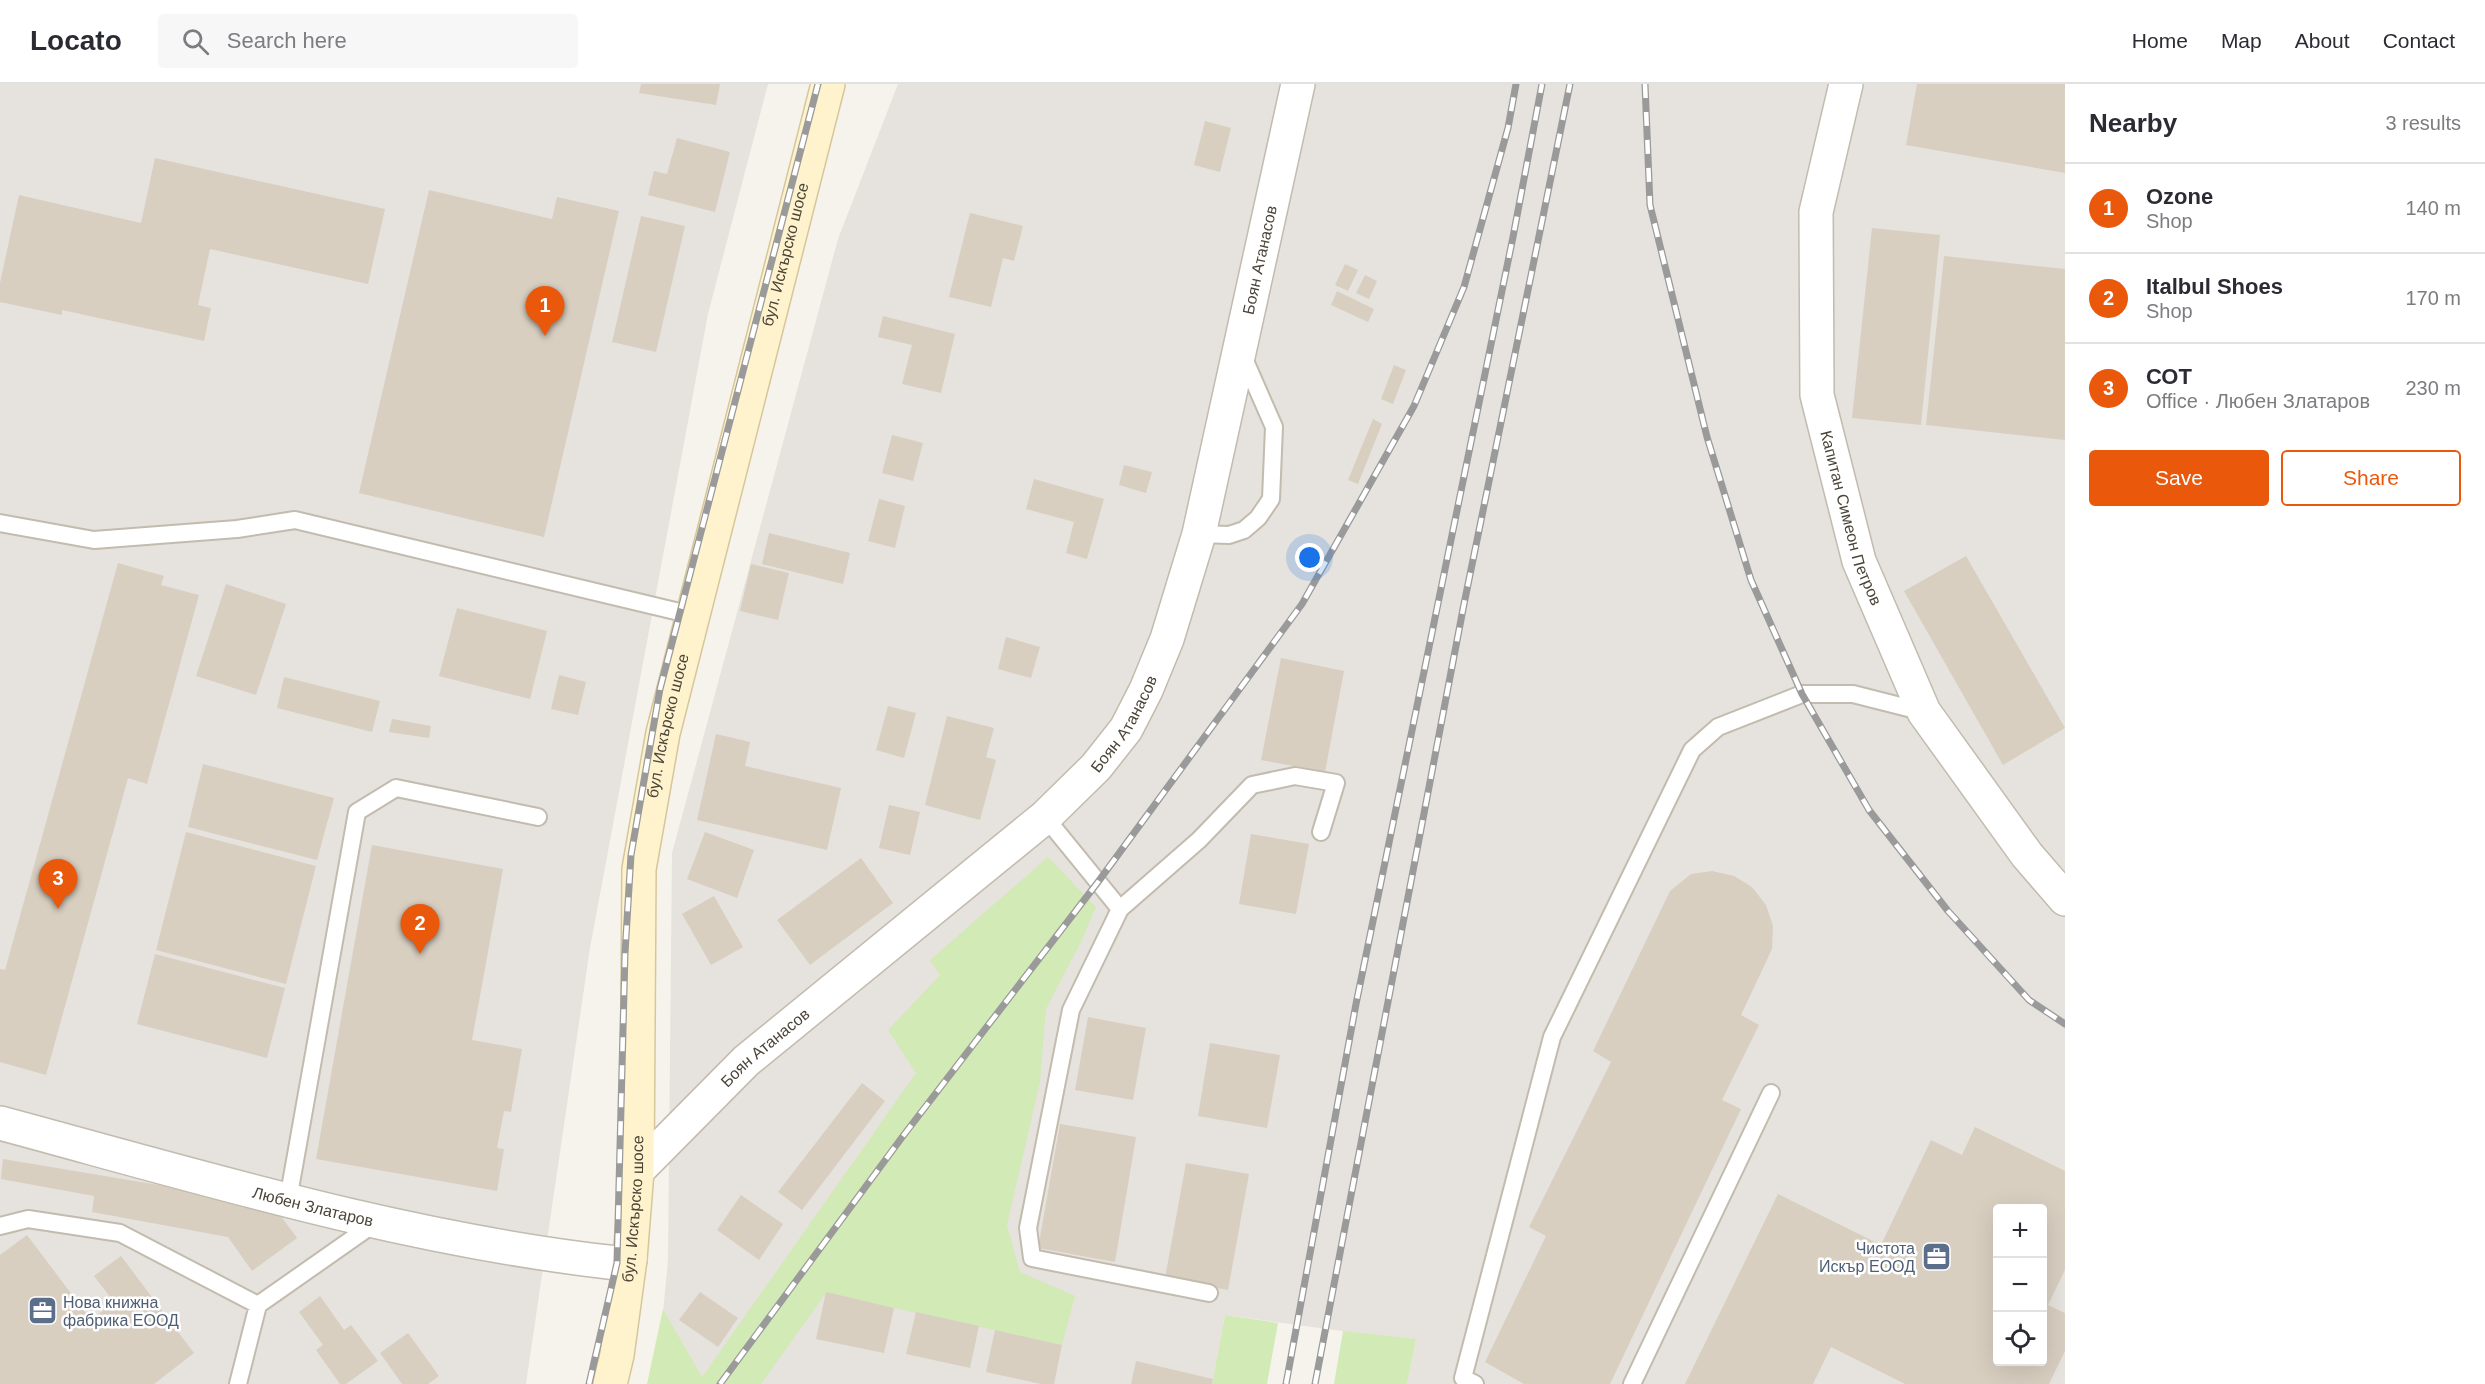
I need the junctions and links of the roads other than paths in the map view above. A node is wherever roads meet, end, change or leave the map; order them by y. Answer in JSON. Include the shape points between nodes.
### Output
{"nodes":[{"id":1,"x":828,"y":84,"type":"edge"},
{"id":2,"x":1298,"y":84,"type":"edge"},
{"id":3,"x":1846,"y":84,"type":"edge"},
{"id":4,"x":1240,"y":349,"type":"junction"},
{"id":5,"x":0,"y":523,"type":"edge"},
{"id":6,"x":1199,"y":534,"type":"junction"},
{"id":7,"x":692,"y":615,"type":"junction"},
{"id":8,"x":1924,"y":712,"type":"junction"},
{"id":9,"x":538,"y":817,"type":"dead end"},
{"id":10,"x":1046,"y":817,"type":"junction"},
{"id":11,"x":1321,"y":832,"type":"dead end"},
{"id":12,"x":2065,"y":899,"type":"edge"},
{"id":13,"x":1120,"y":909,"type":"junction"},
{"id":14,"x":1771,"y":1093,"type":"dead end"},
{"id":15,"x":0,"y":1123,"type":"edge"},
{"id":16,"x":637,"y":1171,"type":"junction"},
{"id":17,"x":288,"y":1200,"type":"junction"},
{"id":18,"x":375,"y":1223,"type":"junction"},
{"id":19,"x":0,"y":1226,"type":"edge"},
{"id":20,"x":630,"y":1259,"type":"junction"},
{"id":21,"x":1209,"y":1293,"type":"dead end"},
{"id":22,"x":258,"y":1305,"type":"junction"},
{"id":23,"x":238,"y":1384,"type":"edge"},
{"id":24,"x":610,"y":1384,"type":"edge"},
{"id":25,"x":1475,"y":1384,"type":"edge"},
{"id":26,"x":1632,"y":1384,"type":"edge"}],
"edges":[{"from":1,"to":7,"type":"street","name":"бул. Искърско шосе"},
{"from":2,"to":4,"type":"street","name":"Боян Атанасов"},
{"from":3,"to":8,"type":"street","name":"Капитан Симеон Петров","via":[[1816,212],[1817,395],[1859,561]]},
{"from":4,"to":6,"type":"street","name":"Боян Атанасов"},
{"from":4,"to":6,"type":"lane","via":[[1274,427],[1271,499],[1244,530],[1229,535]]},
{"from":5,"to":7,"type":"lane","via":[[94,540],[237,529],[295,520]]},
{"from":6,"to":10,"type":"street","name":"Боян Атанасов","via":[[1167,639],[1126,729],[1096,767]]},
{"from":7,"to":16,"type":"street","name":"бул. Искърско шосе","via":[[663,733],[639,869]]},
{"from":8,"to":12,"type":"street","name":"Капитан Симеон Петров","via":[[2027,855]]},
{"from":8,"to":25,"type":"lane","via":[[1853,694],[1802,694],[1718,727],[1692,750],[1552,1036],[1463,1378]]},
{"from":9,"to":17,"type":"lane","via":[[396,788],[357,812]]},
{"from":10,"to":13,"type":"lane"},
{"from":10,"to":16,"type":"street","name":"Боян Атанасов","via":[[746,1061]]},
{"from":11,"to":13,"type":"lane","via":[[1336,783],[1295,776],[1252,785],[1198,840]]},
{"from":13,"to":21,"type":"lane","via":[[1071,1010],[1028,1228],[1032,1258]]},
{"from":14,"to":26,"type":"lane"},
{"from":15,"to":17,"type":"street","name":"Любен Златаров"},
{"from":16,"to":20,"type":"street","name":"бул. Искърско шосе"},
{"from":17,"to":18,"type":"street","name":"Любен Златаров"},
{"from":18,"to":20,"type":"street","name":"Любен Златаров","via":[[503,1248],[617,1263]]},
{"from":18,"to":22,"type":"lane"},
{"from":19,"to":22,"type":"lane","via":[[28,1219],[120,1233]]},
{"from":20,"to":24,"type":"street","name":"бул. Искърско шосе"},
{"from":22,"to":23,"type":"lane"}]}
